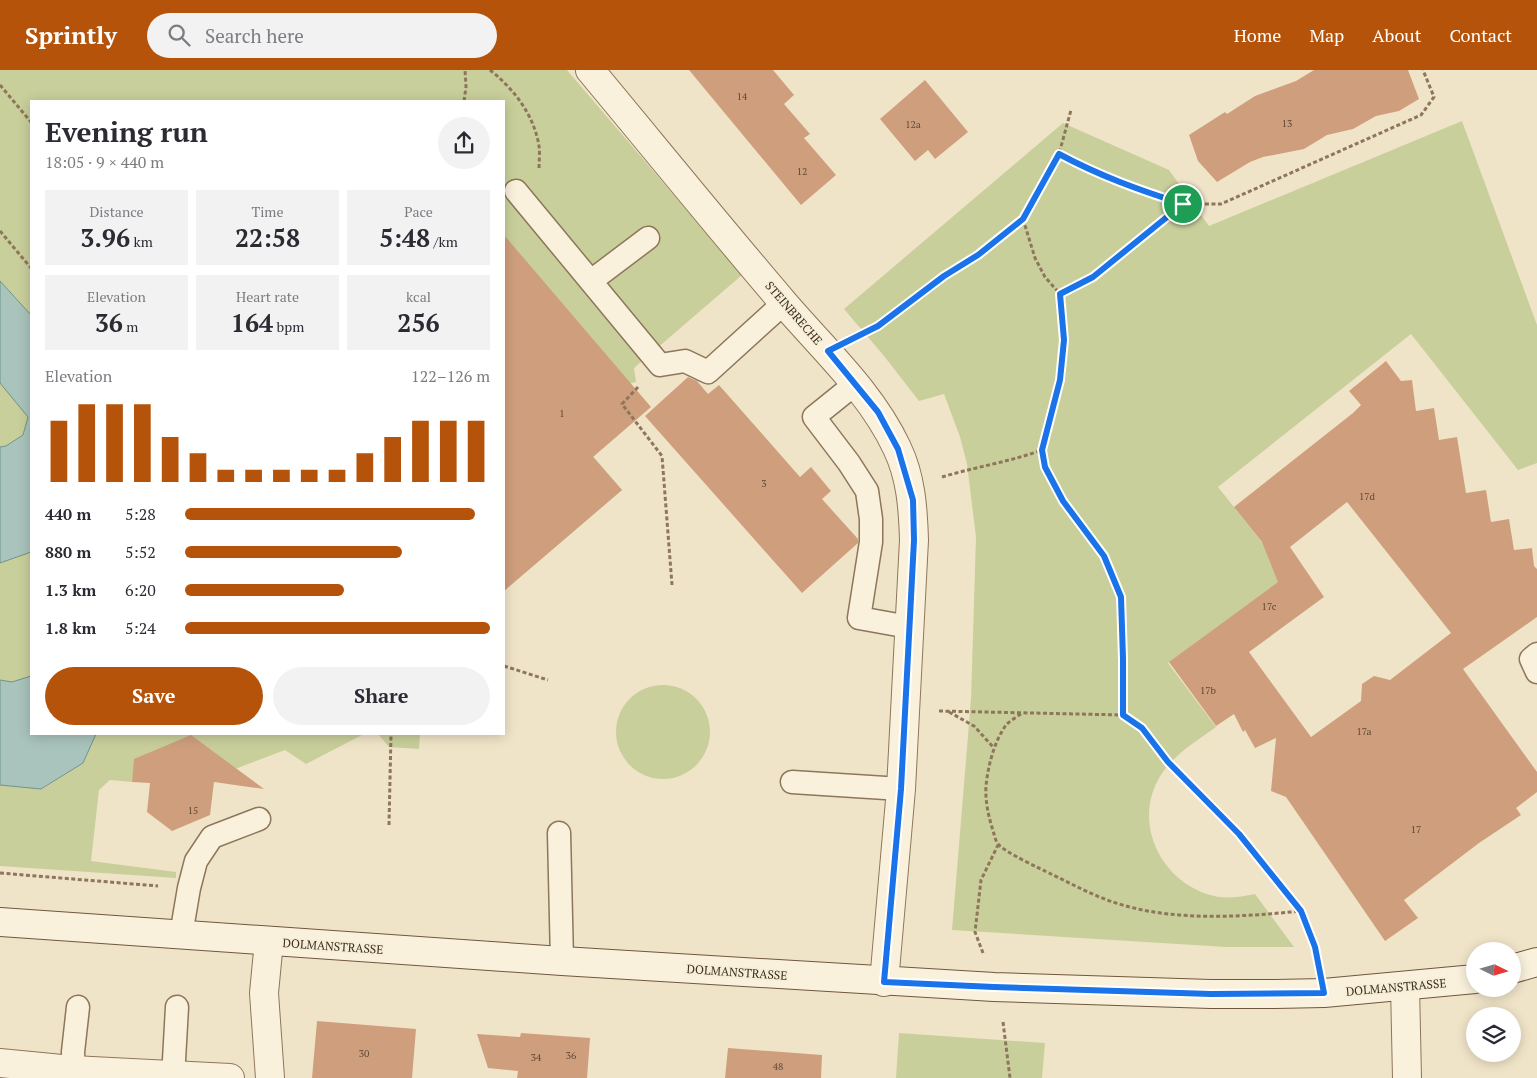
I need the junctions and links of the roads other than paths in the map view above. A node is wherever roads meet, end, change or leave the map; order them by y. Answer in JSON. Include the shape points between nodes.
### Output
{"nodes":[{"id":1,"x":590,"y":70,"type":"edge"},
{"id":2,"x":522,"y":198,"type":"road end"},
{"id":3,"x":648,"y":238,"type":"dead end"},
{"id":4,"x":591,"y":281,"type":"junction"},
{"id":5,"x":784,"y":303,"type":"junction"},
{"id":6,"x":855,"y":384,"type":"junction"},
{"id":7,"x":909,"y":627,"type":"junction"},
{"id":8,"x":1537,"y":654,"type":"edge"},
{"id":9,"x":1537,"y":672,"type":"edge"},
{"id":10,"x":792,"y":782,"type":"dead end"},
{"id":11,"x":901,"y":789,"type":"junction"},
{"id":12,"x":259,"y":819,"type":"dead end"},
{"id":13,"x":559,"y":833,"type":"dead end"},
{"id":14,"x":0,"y":922,"type":"edge"},
{"id":15,"x":181,"y":935,"type":"junction"},
{"id":16,"x":270,"y":941,"type":"junction"},
{"id":17,"x":562,"y":961,"type":"junction"},
{"id":18,"x":1537,"y":962,"type":"edge"},
{"id":19,"x":1521,"y":966,"type":"edge"},
{"id":20,"x":1466,"y":980,"type":"edge"},
{"id":21,"x":884,"y":982,"type":"junction"},
{"id":22,"x":1405,"y":986,"type":"junction"},
{"id":23,"x":78,"y":1007,"type":"dead end"},
{"id":24,"x":177,"y":1007,"type":"dead end"},
{"id":25,"x":0,"y":1064,"type":"edge"},
{"id":26,"x":73,"y":1074,"type":"edge"},
{"id":27,"x":173,"y":1077,"type":"edge"},
{"id":28,"x":230,"y":1078,"type":"edge"},
{"id":29,"x":270,"y":1078,"type":"edge"},
{"id":30,"x":1407,"y":1078,"type":"edge"}],
"edges":[{"from":1,"to":5,"type":"street","name":"STEINBRECHE"},
{"from":2,"to":4,"type":"lane"},
{"from":3,"to":4,"type":"lane"},
{"from":4,"to":5,"type":"lane","via":[[660,365],[685,361],[708,372]]},
{"from":5,"to":6,"type":"street","name":"STEINBRECHE"},
{"from":6,"to":7,"type":"street","name":"STEINBRECHE","via":[[878,412],[898,449],[913,500]]},
{"from":6,"to":7,"type":"lane","via":[[814,417],[867,491],[871,542],[859,618]]},
{"from":7,"to":11,"type":"street","name":"STEINBRECHE"},
{"from":8,"to":9,"type":"lane","via":[[1531,659]]},
{"from":10,"to":11,"type":"lane"},
{"from":11,"to":21,"type":"street","name":"STEINBRECHE"},
{"from":12,"to":15,"type":"lane","via":[[212,837],[196,860]]},
{"from":13,"to":17,"type":"lane"},
{"from":14,"to":15,"type":"street","name":"DOLMANSTRASSE"},
{"from":15,"to":16,"type":"street","name":"DOLMANSTRASSE"},
{"from":16,"to":17,"type":"street","name":"DOLMANSTRASSE"},
{"from":16,"to":29,"type":"street","via":[[264,992]]},
{"from":17,"to":21,"type":"street","name":"DOLMANSTRASSE"},
{"from":18,"to":19,"type":"street"},
{"from":20,"to":22,"type":"street","name":"DOLMANSTRASSE"},
{"from":21,"to":22,"type":"street","name":"DOLMANSTRASSE","via":[[1211,994],[1324,993]]},
{"from":22,"to":30,"type":"street"},
{"from":23,"to":26,"type":"lane"},
{"from":24,"to":27,"type":"lane"},
{"from":25,"to":26,"type":"street"},
{"from":26,"to":27,"type":"street"},
{"from":27,"to":28,"type":"street"}]}
